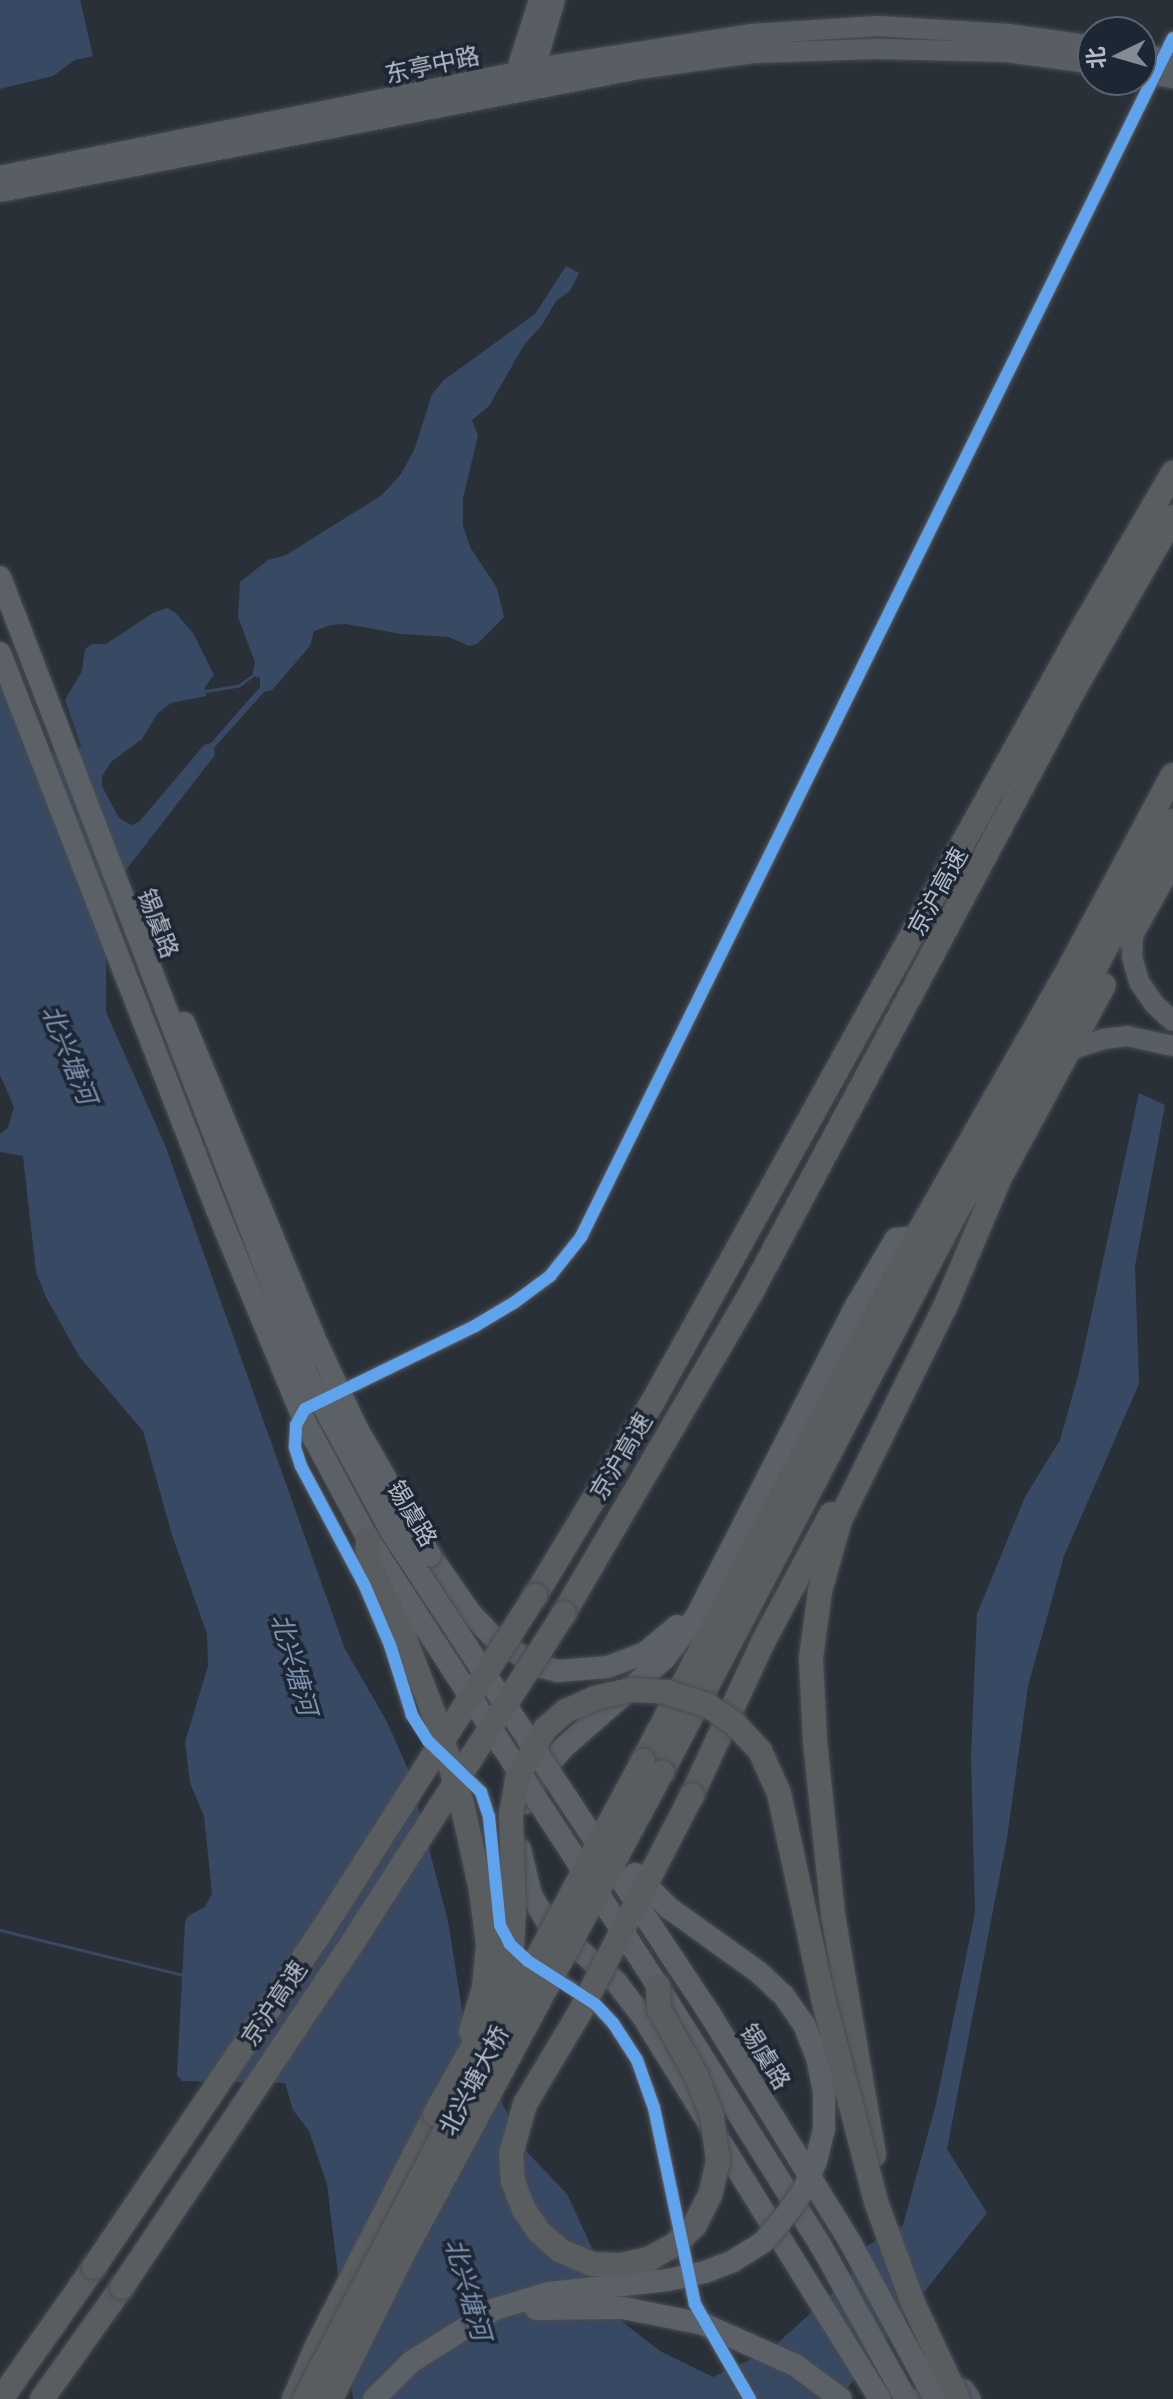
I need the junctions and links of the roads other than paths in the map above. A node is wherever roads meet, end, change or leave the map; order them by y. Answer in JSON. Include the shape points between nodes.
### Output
{"nodes":[{"id":1,"x":539,"y":0,"type":"edge"},
{"id":2,"x":555,"y":0,"type":"edge"},
{"id":3,"x":1173,"y":38,"type":"edge"},
{"id":4,"x":1077,"y":44,"type":"edge"},
{"id":5,"x":1077,"y":62,"type":"edge"},
{"id":6,"x":526,"y":78,"type":"junction"},
{"id":7,"x":0,"y":176,"type":"edge"},
{"id":8,"x":0,"y":192,"type":"edge"},
{"id":9,"x":1173,"y":473,"type":"edge"},
{"id":10,"x":1173,"y":517,"type":"edge"},
{"id":11,"x":0,"y":577,"type":"edge"},
{"id":12,"x":0,"y":653,"type":"edge"},
{"id":13,"x":1173,"y":775,"type":"edge"},
{"id":14,"x":1173,"y":821,"type":"edge"},
{"id":15,"x":103,"y":849,"type":"junction"},
{"id":16,"x":1173,"y":860,"type":"edge"},
{"id":17,"x":1133,"y":931,"type":"junction"},
{"id":18,"x":1173,"y":1021,"type":"edge"},
{"id":19,"x":1173,"y":1046,"type":"edge"},
{"id":20,"x":1070,"y":1050,"type":"junction"},
{"id":21,"x":999,"y":1180,"type":"junction"},
{"id":22,"x":916,"y":1237,"type":"junction"},
{"id":23,"x":880,"y":1360,"type":"junction"},
{"id":24,"x":903,"y":1390,"type":"junction"},
{"id":25,"x":368,"y":1539,"type":"junction"},
{"id":26,"x":701,"y":1603,"type":"junction"},
{"id":27,"x":652,"y":1767,"type":"junction"},
{"id":28,"x":582,"y":1818,"type":"junction"},
{"id":29,"x":658,"y":1986,"type":"junction"},
{"id":30,"x":435,"y":2114,"type":"junction"},
{"id":31,"x":886,"y":2228,"type":"junction"},
{"id":32,"x":476,"y":2321,"type":"junction"},
{"id":33,"x":1,"y":2399,"type":"edge"},
{"id":34,"x":42,"y":2399,"type":"edge"},
{"id":35,"x":294,"y":2399,"type":"edge"},
{"id":36,"x":305,"y":2399,"type":"edge"},
{"id":37,"x":331,"y":2399,"type":"edge"},
{"id":38,"x":374,"y":2399,"type":"edge"},
{"id":39,"x":750,"y":2399,"type":"edge"},
{"id":40,"x":841,"y":2399,"type":"edge"},
{"id":41,"x":880,"y":2399,"type":"edge"},
{"id":42,"x":906,"y":2399,"type":"edge"},
{"id":43,"x":935,"y":2399,"type":"edge"},
{"id":44,"x":958,"y":2399,"type":"edge"},
{"id":45,"x":974,"y":2399,"type":"edge"}],
"edges":[{"from":1,"to":6,"type":"main road"},
{"from":2,"to":6,"type":"main road"},
{"from":3,"to":39,"type":"street","via":[[581,1237],[550,1276],[515,1302],[305,1409],[296,1425],[301,1466],[365,1586],[412,1715],[428,1741],[481,1792],[489,1817],[500,1925],[510,1944],[595,2004],[637,2060],[654,2108],[695,2304]]},
{"from":4,"to":6,"type":"main road","name":"东亭中路","via":[[878,26],[752,34]]},
{"from":5,"to":6,"type":"main road","name":"东亭中路","via":[[1007,52],[876,49],[755,53]]},
{"from":6,"to":7,"type":"main road","name":"东亭中路"},
{"from":6,"to":8,"type":"main road","name":"东亭中路"},
{"from":9,"to":33,"type":"highway","name":"京沪高速","bridge":true,"via":[[652,1403],[535,1596],[317,1938]]},
{"from":10,"to":34,"type":"highway","name":"京沪高速","bridge":true,"via":[[1076,686],[752,1291],[564,1613],[344,1956]]},
{"from":11,"to":15,"type":"main road","name":"锡虞路","bridge":true},
{"from":12,"to":25,"type":"main road","name":"锡虞路","bridge":true,"via":[[264,1327],[305,1422]]},
{"from":13,"to":22,"type":"highway"},
{"from":14,"to":23,"type":"highway"},
{"from":15,"to":26,"type":"main road","bridge":true,"via":[[218,1100],[356,1427],[430,1555],[471,1614],[492,1636],[535,1665],[558,1671],[627,1662],[662,1640]]},
{"from":15,"to":28,"type":"main road","name":"锡虞路","bridge":true,"via":[[307,1376],[394,1536]]},
{"from":16,"to":17,"type":"highway"},
{"from":17,"to":18,"type":"main road","via":[[1132,957],[1139,982]]},
{"from":17,"to":20,"type":"highway"},
{"from":19,"to":20,"type":"main road","via":[[1127,1036]]},
{"from":20,"to":21,"type":"highway"},
{"from":21,"to":23,"type":"highway","via":[[899,1352]]},
{"from":21,"to":24,"type":"highway"},
{"from":22,"to":26,"type":"main road","via":[[896,1239],[856,1306]]},
{"from":22,"to":27,"type":"highway"},
{"from":23,"to":27,"type":"highway"},
{"from":24,"to":29,"type":"highway","bridge":true,"via":[[864,1451],[580,2012],[525,2104],[511,2154],[513,2182],[524,2210],[561,2251],[592,2264],[649,2259],[674,2245],[695,2225],[710,2195],[718,2161],[712,2116],[659,2009]]},
{"from":24,"to":31,"type":"highway","via":[[840,1520],[820,1591],[811,1658],[833,1915]]},
{"from":25,"to":29,"type":"main road","name":"锡虞路","bridge":true},
{"from":25,"to":30,"type":"highway","bridge":true,"via":[[367,1560],[405,1639],[462,1804],[488,1945],[484,1988],[471,2032]]},
{"from":26,"to":41,"type":"main road","via":[[664,1659],[538,1776],[524,1804],[519,1833],[522,1865],[531,1895],[548,1923],[616,1982],[643,2017]]},
{"from":27,"to":36,"type":"highway","name":"北兴塘大桥","bridge":true},
{"from":27,"to":37,"type":"highway","name":"北兴塘大桥","bridge":true},
{"from":28,"to":32,"type":"main road","bridge":true,"via":[[669,1908],[783,1995],[805,2026],[817,2058],[824,2130],[802,2193],[762,2243],[733,2261],[668,2280],[539,2295]]},
{"from":28,"to":43,"type":"main road","name":"锡虞路","bridge":true,"via":[[851,2244]]},
{"from":29,"to":42,"type":"main road","name":"锡虞路","bridge":true,"via":[[820,2244]]},
{"from":30,"to":31,"type":"highway","bridge":true,"via":[[501,1997],[512,1948],[511,1814],[517,1779],[545,1729],[566,1711],[631,1690],[666,1692],[707,1705],[735,1724],[760,1751],[779,1793],[851,2110]]},
{"from":30,"to":35,"type":"highway"},
{"from":31,"to":44,"type":"highway","bridge":true,"via":[[913,2303]]},
{"from":32,"to":38,"type":"main road","via":[[411,2362]]},
{"from":32,"to":40,"type":"main road","bridge":true,"via":[[550,2307],[664,2314],[746,2341],[795,2365]]},
{"from":42,"to":45,"type":"street","via":[[953,2382],[966,2387]]}]}
